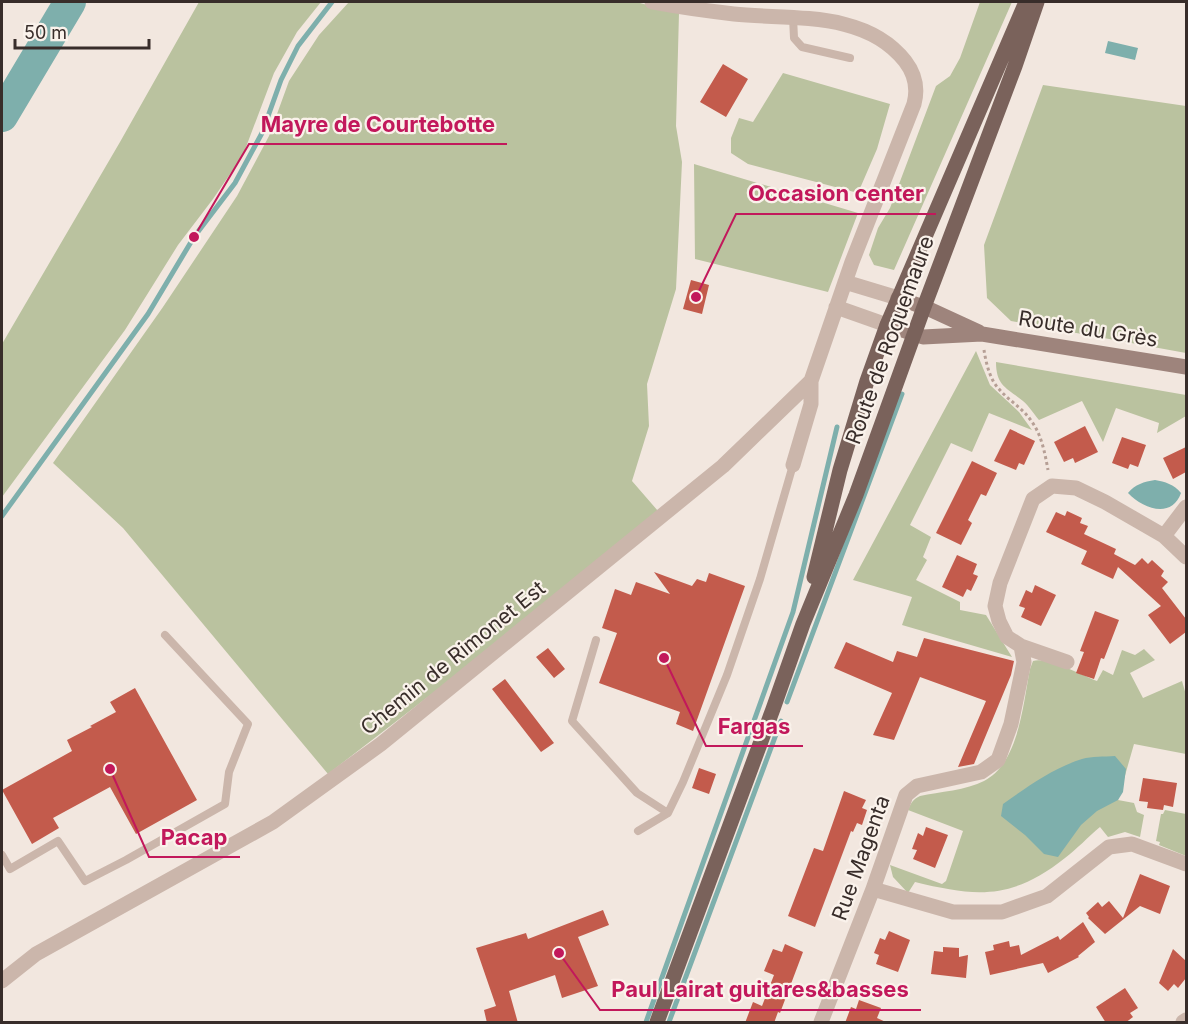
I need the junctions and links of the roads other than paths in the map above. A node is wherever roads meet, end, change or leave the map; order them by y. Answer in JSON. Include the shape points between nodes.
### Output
{"nodes":[{"id":1,"x":652,"y":2,"type":"edge"},
{"id":2,"x":1026,"y":2,"type":"edge"},
{"id":3,"x":1037,"y":2,"type":"edge"},
{"id":4,"x":793,"y":17,"type":"junction"},
{"id":5,"x":850,"y":58,"type":"dead end"},
{"id":6,"x":845,"y":282,"type":"junction"},
{"id":7,"x":898,"y":297,"type":"junction"},
{"id":8,"x":836,"y":307,"type":"junction"},
{"id":9,"x":924,"y":307,"type":"junction"},
{"id":10,"x":887,"y":326,"type":"junction"},
{"id":11,"x":982,"y":334,"type":"junction"},
{"id":12,"x":914,"y":335,"type":"junction"},
{"id":13,"x":1186,"y":367,"type":"edge"},
{"id":14,"x":811,"y":381,"type":"junction"},
{"id":15,"x":793,"y":465,"type":"joint"},
{"id":16,"x":1186,"y":507,"type":"edge"},
{"id":17,"x":1164,"y":536,"type":"junction"},
{"id":18,"x":1186,"y":557,"type":"edge"},
{"id":19,"x":802,"y":624,"type":"junction"},
{"id":20,"x":165,"y":635,"type":"dead end"},
{"id":21,"x":596,"y":640,"type":"dead end"},
{"id":22,"x":1021,"y":646,"type":"junction"},
{"id":23,"x":1067,"y":662,"type":"dead end"},
{"id":24,"x":668,"y":813,"type":"junction"},
{"id":25,"x":638,"y":831,"type":"dead end"},
{"id":26,"x":2,"y":855,"type":"edge"},
{"id":27,"x":1186,"y":864,"type":"edge"},
{"id":28,"x":873,"y":889,"type":"junction"},
{"id":29,"x":2,"y":981,"type":"edge"},
{"id":30,"x":657,"y":1023,"type":"edge"},
{"id":31,"x":821,"y":1023,"type":"edge"}],
"edges":[{"from":1,"to":4,"type":"street","name":"Chemin de Rimonet Est","via":[[734,14]]},
{"from":2,"to":7,"type":"main road","name":"Route de Roquemaure"},
{"from":3,"to":9,"type":"main road","name":"Route de Roquemaure"},
{"from":4,"to":5,"type":"lane","via":[[794,38],[802,46]]},
{"from":4,"to":6,"type":"street","name":"Chemin de Rimonet Est","via":[[824,20],[878,37],[912,70],[917,92]]},
{"from":6,"to":7,"type":"street"},
{"from":6,"to":8,"type":"street","name":"Chemin de Rimonet Est"},
{"from":7,"to":9,"type":"street"},
{"from":7,"to":10,"type":"main road","name":"Route de Roquemaure"},
{"from":8,"to":10,"type":"street"},
{"from":8,"to":14,"type":"street","name":"Chemin de Rimonet Est"},
{"from":9,"to":11,"type":"street"},
{"from":9,"to":12,"type":"main road","name":"Route de Roquemaure"},
{"from":10,"to":12,"type":"street"},
{"from":10,"to":19,"type":"main road","name":"Route de Roquemaure","via":[[840,471]]},
{"from":11,"to":12,"type":"street"},
{"from":11,"to":13,"type":"street","name":"Route du Grès"},
{"from":12,"to":19,"type":"main road","name":"Route de Roquemaure","via":[[856,495]]},
{"from":14,"to":15,"type":"street","via":[[811,404]]},
{"from":14,"to":29,"type":"street","name":"Chemin de Rimonet Est","via":[[723,466],[381,744],[273,822],[36,954]]},
{"from":15,"to":24,"type":"lane","via":[[728,675]]},
{"from":16,"to":17,"type":"street"},
{"from":17,"to":18,"type":"street"},
{"from":17,"to":22,"type":"street","via":[[1076,488],[1052,486],[1033,499],[995,606],[1007,637]]},
{"from":19,"to":30,"type":"main road","name":"Route de Roquemaure"},
{"from":20,"to":26,"type":"lane","via":[[248,724],[229,772],[225,804],[85,881],[58,842],[10,869]]},
{"from":21,"to":24,"type":"lane","via":[[572,721],[637,793]]},
{"from":22,"to":23,"type":"street"},
{"from":22,"to":28,"type":"street","name":"Rue Magenta","via":[[1024,662],[1011,724],[998,760],[981,772],[917,786],[906,795]]},
{"from":24,"to":25,"type":"lane"},
{"from":27,"to":28,"type":"street","via":[[1132,844],[1109,847],[1047,896],[1002,912],[953,912]]},
{"from":28,"to":31,"type":"street","name":"Rue Magenta"}]}
